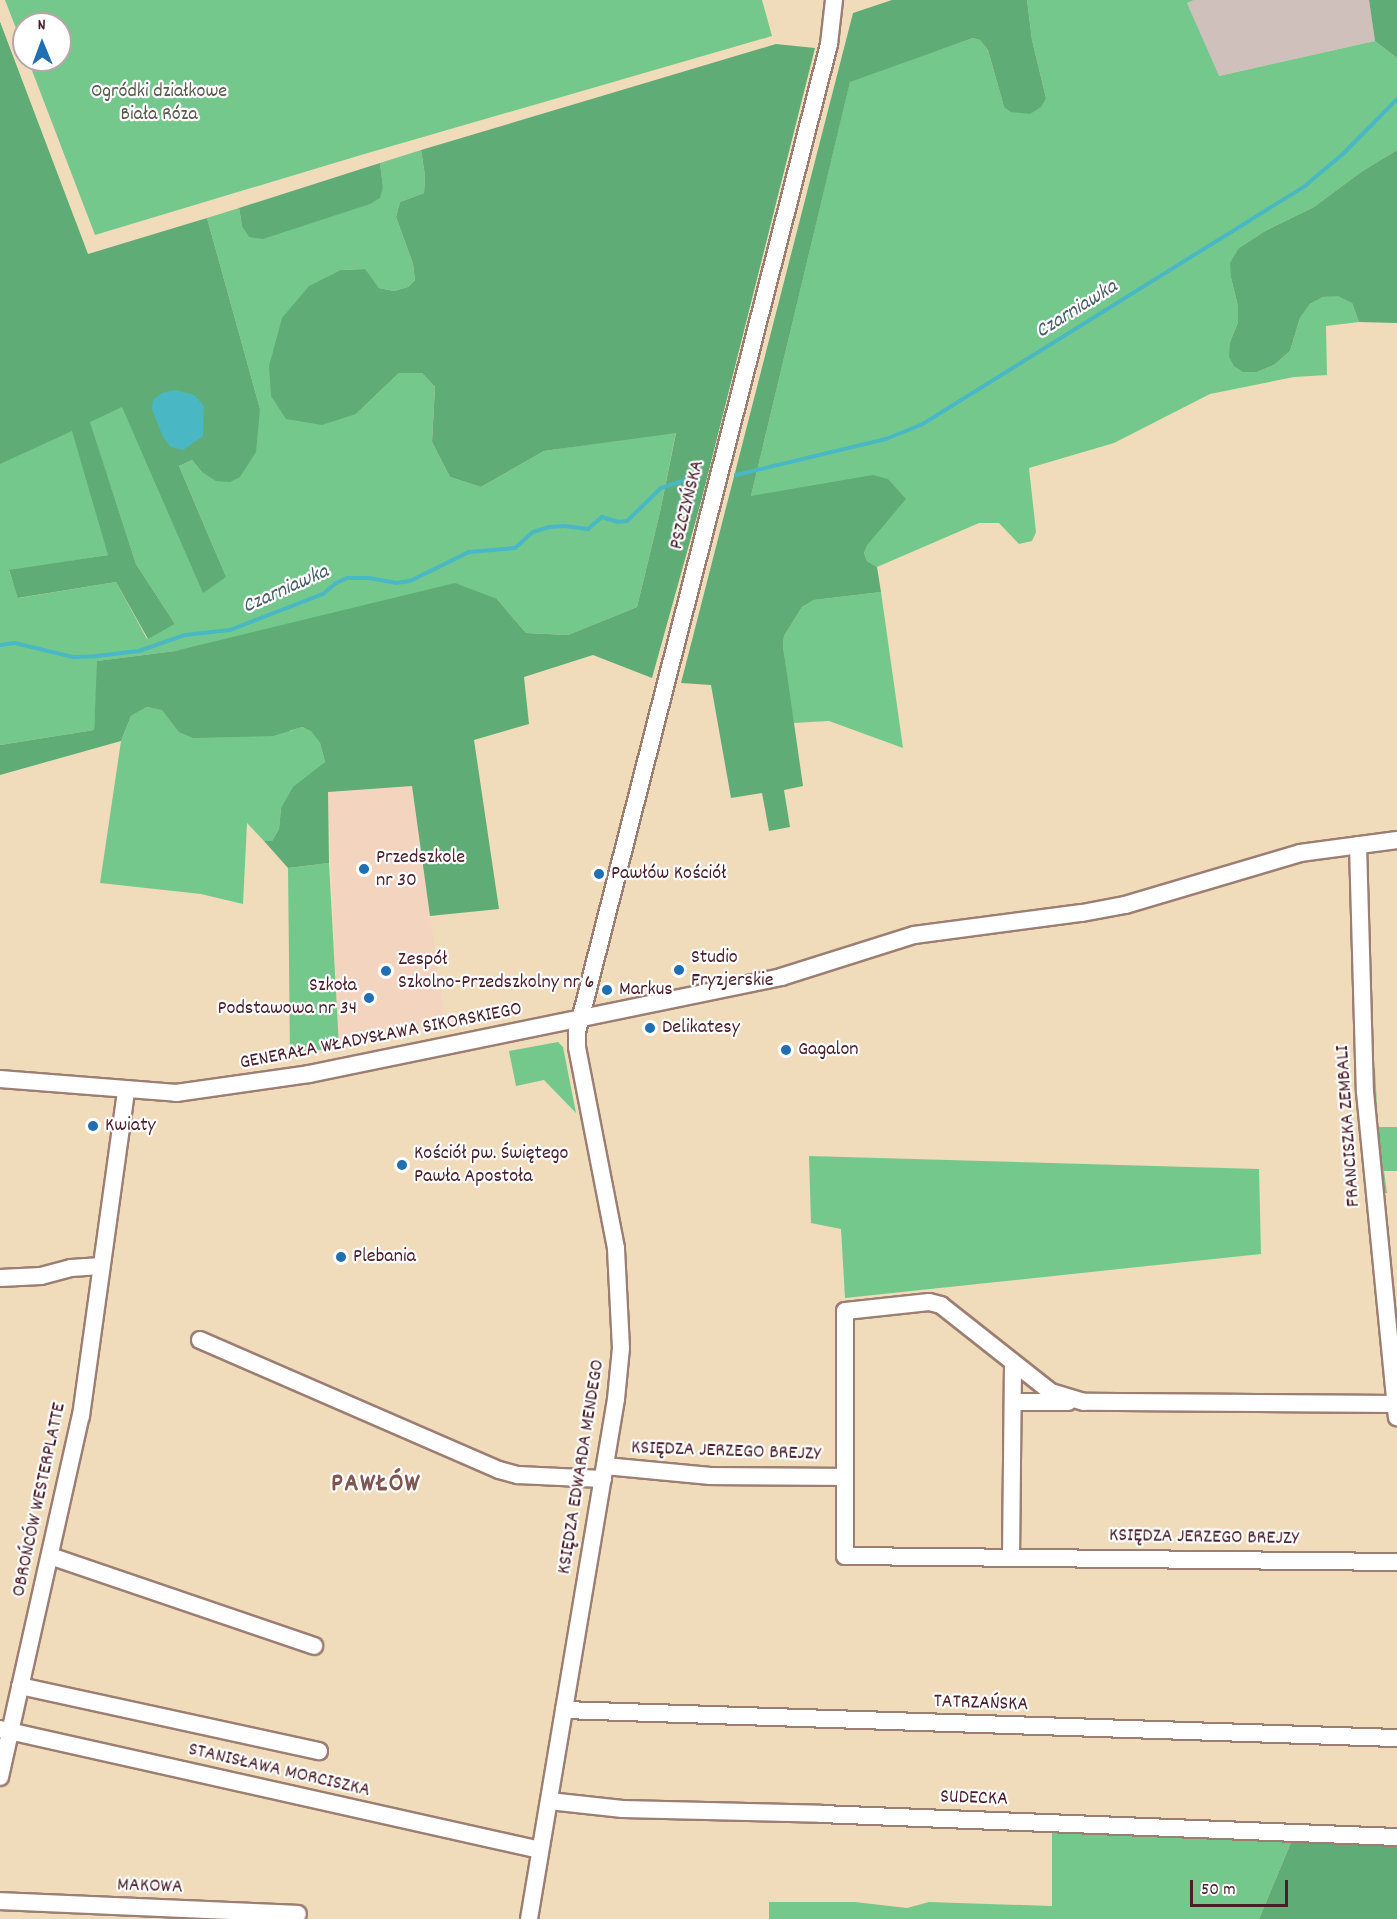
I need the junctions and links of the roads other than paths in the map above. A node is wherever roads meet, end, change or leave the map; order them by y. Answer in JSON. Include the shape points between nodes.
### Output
{"nodes":[{"id":1,"x":834,"y":0,"type":"edge"},
{"id":2,"x":1397,"y":840,"type":"edge"},
{"id":3,"x":1358,"y":844,"type":"junction"},
{"id":4,"x":579,"y":1020,"type":"junction"},
{"id":5,"x":0,"y":1079,"type":"edge"},
{"id":6,"x":126,"y":1090,"type":"junction"},
{"id":7,"x":101,"y":1266,"type":"junction"},
{"id":8,"x":0,"y":1278,"type":"edge"},
{"id":9,"x":200,"y":1340,"type":"dead end"},
{"id":10,"x":1013,"y":1364,"type":"junction"},
{"id":11,"x":1013,"y":1402,"type":"junction"},
{"id":12,"x":1084,"y":1402,"type":"junction"},
{"id":13,"x":1396,"y":1410,"type":"edge"},
{"id":14,"x":604,"y":1472,"type":"junction"},
{"id":15,"x":845,"y":1477,"type":"junction"},
{"id":16,"x":50,"y":1556,"type":"junction"},
{"id":17,"x":1011,"y":1557,"type":"junction"},
{"id":18,"x":1397,"y":1562,"type":"edge"},
{"id":19,"x":314,"y":1646,"type":"dead end"},
{"id":20,"x":20,"y":1686,"type":"junction"},
{"id":21,"x":564,"y":1710,"type":"junction"},
{"id":22,"x":5,"y":1730,"type":"edge"},
{"id":23,"x":1397,"y":1738,"type":"edge"},
{"id":24,"x":319,"y":1751,"type":"dead end"},
{"id":25,"x":0,"y":1777,"type":"edge"},
{"id":26,"x":549,"y":1801,"type":"junction"},
{"id":27,"x":1397,"y":1837,"type":"edge"},
{"id":28,"x":540,"y":1850,"type":"junction"},
{"id":29,"x":0,"y":1901,"type":"edge"},
{"id":30,"x":298,"y":1914,"type":"dead end"},
{"id":31,"x":529,"y":1919,"type":"edge"}],
"edges":[{"from":1,"to":4,"type":"street","name":"PSZCZYŃSKA","via":[[826,54]]},
{"from":2,"to":3,"type":"street","name":"GENERAŁA WŁADYSŁAWA SIKORSKIEGO"},
{"from":3,"to":4,"type":"street","name":"GENERAŁA WŁADYSŁAWA SIKORSKIEGO","via":[[1275,859],[1125,905],[914,935],[781,977]]},
{"from":3,"to":13,"type":"street","name":"FRANCISZKA ZEMBALI","via":[[1365,1092]]},
{"from":4,"to":6,"type":"street","name":"GENERAŁA WŁADYSŁAWA SIKORSKIEGO","via":[[220,1088],[176,1093]]},
{"from":4,"to":14,"type":"street","name":"KSIĘDZA EDWARDA MENDEGO","via":[[577,1047],[614,1233],[620,1289],[619,1374]]},
{"from":5,"to":6,"type":"street","name":"GENERAŁA WŁADYSŁAWA SIKORSKIEGO"},
{"from":6,"to":7,"type":"street","name":"OBROŃCÓW WESTERPLATTE"},
{"from":7,"to":8,"type":"street"},
{"from":7,"to":16,"type":"street","name":"OBROŃCÓW WESTERPLATTE","via":[[81,1416]]},
{"from":9,"to":14,"type":"street","name":"KSIĘDZA JERZEGO BREJZY","via":[[499,1470],[518,1475]]},
{"from":10,"to":11,"type":"street"},
{"from":10,"to":12,"type":"street","name":"FRANCISZKA ZEMBALI","via":[[1051,1392]]},
{"from":10,"to":15,"type":"street","name":"KSIĘDZA JERZEGO BREJZY","via":[[941,1305],[929,1302],[845,1311]]},
{"from":11,"to":12,"type":"street","name":"FRANCISZKA ZEMBALI"},
{"from":11,"to":17,"type":"street"},
{"from":12,"to":13,"type":"street","name":"FRANCISZKA ZEMBALI"},
{"from":14,"to":15,"type":"street","name":"KSIĘDZA JERZEGO BREJZY"},
{"from":14,"to":21,"type":"street","name":"KSIĘDZA EDWARDA MENDEGO"},
{"from":15,"to":17,"type":"street","name":"KSIĘDZA JERZEGO BREJZY","via":[[845,1556]]},
{"from":16,"to":19,"type":"street"},
{"from":16,"to":20,"type":"street","name":"OBROŃCÓW WESTERPLATTE"},
{"from":17,"to":18,"type":"street","name":"KSIĘDZA JERZEGO BREJZY"},
{"from":20,"to":22,"type":"street","name":"OBROŃCÓW WESTERPLATTE"},
{"from":20,"to":24,"type":"street"},
{"from":21,"to":23,"type":"street","name":"TATRZAŃSKA"},
{"from":21,"to":26,"type":"street","name":"KSIĘDZA EDWARDA MENDEGO"},
{"from":22,"to":25,"type":"street","name":"OBROŃCÓW WESTERPLATTE"},
{"from":22,"to":28,"type":"street","name":"STANISŁAWA MORCISZKA"},
{"from":26,"to":27,"type":"street","name":"SUDECKA","via":[[623,1809]]},
{"from":26,"to":28,"type":"street","name":"KSIĘDZA EDWARDA MENDEGO"},
{"from":28,"to":31,"type":"street","name":"KSIĘDZA EDWARDA MENDEGO"},
{"from":29,"to":30,"type":"street","name":"MAKOWA"}]}
